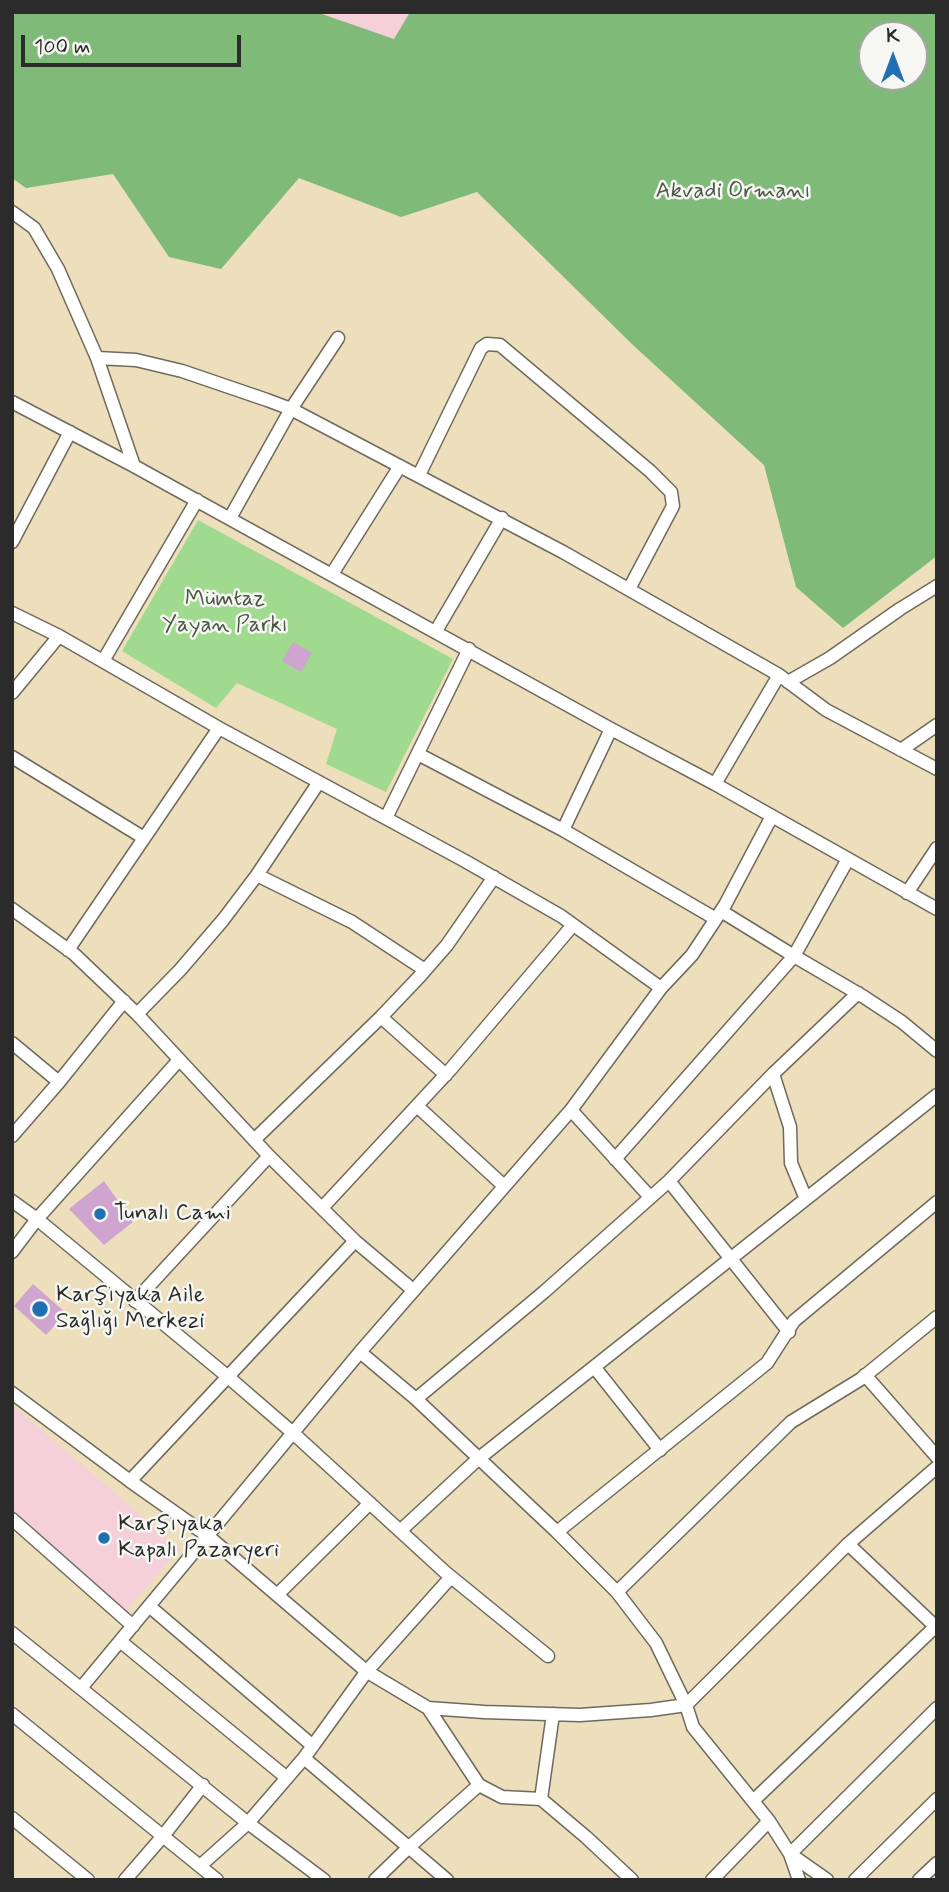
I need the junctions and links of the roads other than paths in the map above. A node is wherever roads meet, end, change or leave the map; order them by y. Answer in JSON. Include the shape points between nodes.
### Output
{"nodes":[{"id":1,"x":12,"y":212,"type":"edge"},
{"id":2,"x":338,"y":338,"type":"dead end"},
{"id":3,"x":97,"y":358,"type":"junction"},
{"id":4,"x":12,"y":402,"type":"edge"},
{"id":5,"x":291,"y":409,"type":"junction"},
{"id":6,"x":70,"y":432,"type":"junction"},
{"id":7,"x":134,"y":466,"type":"junction"},
{"id":8,"x":400,"y":466,"type":"junction"},
{"id":9,"x":419,"y":475,"type":"junction"},
{"id":10,"x":197,"y":500,"type":"junction"},
{"id":11,"x":230,"y":519,"type":"junction"},
{"id":12,"x":502,"y":519,"type":"junction"},
{"id":13,"x":12,"y":542,"type":"edge"},
{"id":14,"x":332,"y":574,"type":"junction"},
{"id":15,"x":937,"y":586,"type":"edge"},
{"id":16,"x":629,"y":589,"type":"junction"},
{"id":17,"x":12,"y":613,"type":"edge"},
{"id":18,"x":436,"y":631,"type":"junction"},
{"id":19,"x":59,"y":636,"type":"junction"},
{"id":20,"x":469,"y":649,"type":"junction"},
{"id":21,"x":103,"y":661,"type":"junction"},
{"id":22,"x":784,"y":679,"type":"junction"},
{"id":23,"x":12,"y":693,"type":"edge"},
{"id":24,"x":937,"y":725,"type":"edge"},
{"id":25,"x":219,"y":728,"type":"junction"},
{"id":26,"x":611,"y":729,"type":"junction"},
{"id":27,"x":901,"y":750,"type":"junction"},
{"id":28,"x":418,"y":754,"type":"junction"},
{"id":29,"x":12,"y":757,"type":"edge"},
{"id":30,"x":937,"y":769,"type":"edge"},
{"id":31,"x":319,"y":782,"type":"junction"},
{"id":32,"x":715,"y":784,"type":"junction"},
{"id":33,"x":772,"y":816,"type":"junction"},
{"id":34,"x":386,"y":818,"type":"junction"},
{"id":35,"x":563,"y":830,"type":"junction"},
{"id":36,"x":144,"y":838,"type":"junction"},
{"id":37,"x":937,"y":848,"type":"edge"},
{"id":38,"x":848,"y":859,"type":"junction"},
{"id":39,"x":257,"y":875,"type":"junction"},
{"id":40,"x":494,"y":877,"type":"junction"},
{"id":41,"x":908,"y":893,"type":"junction"},
{"id":42,"x":937,"y":909,"type":"edge"},
{"id":43,"x":719,"y":915,"type":"junction"},
{"id":44,"x":15,"y":916,"type":"edge"},
{"id":45,"x":573,"y":925,"type":"junction"},
{"id":46,"x":68,"y":950,"type":"junction"},
{"id":47,"x":794,"y":956,"type":"junction"},
{"id":48,"x":425,"y":970,"type":"junction"},
{"id":49,"x":661,"y":988,"type":"junction"},
{"id":50,"x":858,"y":993,"type":"junction"},
{"id":51,"x":124,"y":1001,"type":"junction"},
{"id":52,"x":137,"y":1013,"type":"junction"},
{"id":53,"x":381,"y":1017,"type":"junction"},
{"id":54,"x":12,"y":1043,"type":"edge"},
{"id":55,"x":937,"y":1051,"type":"edge"},
{"id":56,"x":179,"y":1059,"type":"junction"},
{"id":57,"x":773,"y":1074,"type":"junction"},
{"id":58,"x":446,"y":1075,"type":"junction"},
{"id":59,"x":59,"y":1082,"type":"junction"},
{"id":60,"x":937,"y":1095,"type":"edge"},
{"id":61,"x":417,"y":1107,"type":"junction"},
{"id":62,"x":571,"y":1110,"type":"junction"},
{"id":63,"x":12,"y":1136,"type":"edge"},
{"id":64,"x":254,"y":1140,"type":"junction"},
{"id":65,"x":269,"y":1156,"type":"junction"},
{"id":66,"x":615,"y":1159,"type":"junction"},
{"id":67,"x":669,"y":1181,"type":"junction"},
{"id":68,"x":504,"y":1186,"type":"junction"},
{"id":69,"x":650,"y":1197,"type":"junction"},
{"id":70,"x":806,"y":1199,"type":"junction"},
{"id":71,"x":12,"y":1201,"type":"edge"},
{"id":72,"x":932,"y":1206,"type":"edge"},
{"id":73,"x":321,"y":1208,"type":"junction"},
{"id":74,"x":37,"y":1219,"type":"junction"},
{"id":75,"x":937,"y":1220,"type":"edge"},
{"id":76,"x":355,"y":1241,"type":"junction"},
{"id":77,"x":12,"y":1252,"type":"edge"},
{"id":78,"x":731,"y":1258,"type":"junction"},
{"id":79,"x":413,"y":1290,"type":"junction"},
{"id":80,"x":135,"y":1301,"type":"junction"},
{"id":81,"x":937,"y":1317,"type":"edge"},
{"id":82,"x":789,"y":1332,"type":"junction"},
{"id":83,"x":360,"y":1352,"type":"junction"},
{"id":84,"x":595,"y":1368,"type":"junction"},
{"id":85,"x":865,"y":1375,"type":"junction"},
{"id":86,"x":227,"y":1376,"type":"junction"},
{"id":87,"x":12,"y":1393,"type":"edge"},
{"id":88,"x":416,"y":1399,"type":"junction"},
{"id":89,"x":293,"y":1433,"type":"junction"},
{"id":90,"x":660,"y":1450,"type":"junction"},
{"id":91,"x":937,"y":1457,"type":"edge"},
{"id":92,"x":478,"y":1459,"type":"junction"},
{"id":93,"x":937,"y":1467,"type":"edge"},
{"id":94,"x":130,"y":1481,"type":"junction"},
{"id":95,"x":370,"y":1503,"type":"junction"},
{"id":96,"x":12,"y":1519,"type":"edge"},
{"id":97,"x":400,"y":1531,"type":"junction"},
{"id":98,"x":557,"y":1532,"type":"junction"},
{"id":99,"x":208,"y":1536,"type":"junction"},
{"id":100,"x":848,"y":1544,"type":"junction"},
{"id":101,"x":451,"y":1577,"type":"junction"},
{"id":102,"x":617,"y":1592,"type":"junction"},
{"id":103,"x":277,"y":1595,"type":"junction"},
{"id":104,"x":149,"y":1606,"type":"junction"},
{"id":105,"x":133,"y":1626,"type":"junction"},
{"id":106,"x":936,"y":1627,"type":"edge"},
{"id":107,"x":12,"y":1633,"type":"edge"},
{"id":108,"x":120,"y":1641,"type":"junction"},
{"id":109,"x":548,"y":1656,"type":"dead end"},
{"id":110,"x":367,"y":1671,"type":"junction"},
{"id":111,"x":81,"y":1688,"type":"junction"},
{"id":112,"x":686,"y":1704,"type":"junction"},
{"id":113,"x":428,"y":1708,"type":"junction"},
{"id":114,"x":937,"y":1708,"type":"edge"},
{"id":115,"x":12,"y":1714,"type":"edge"},
{"id":116,"x":553,"y":1714,"type":"junction"},
{"id":117,"x":313,"y":1746,"type":"junction"},
{"id":118,"x":304,"y":1758,"type":"junction"},
{"id":119,"x":287,"y":1778,"type":"junction"},
{"id":120,"x":479,"y":1784,"type":"junction"},
{"id":121,"x":203,"y":1785,"type":"junction"},
{"id":122,"x":937,"y":1798,"type":"edge"},
{"id":123,"x":541,"y":1799,"type":"junction"},
{"id":124,"x":753,"y":1801,"type":"junction"},
{"id":125,"x":12,"y":1818,"type":"edge"},
{"id":126,"x":769,"y":1821,"type":"junction"},
{"id":127,"x":248,"y":1823,"type":"junction"},
{"id":128,"x":163,"y":1836,"type":"junction"},
{"id":129,"x":408,"y":1847,"type":"junction"},
{"id":130,"x":790,"y":1854,"type":"junction"},
{"id":131,"x":937,"y":1863,"type":"edge"},
{"id":132,"x":200,"y":1866,"type":"junction"},
{"id":133,"x":88,"y":1880,"type":"edge"},
{"id":134,"x":125,"y":1880,"type":"edge"},
{"id":135,"x":217,"y":1880,"type":"edge"},
{"id":136,"x":324,"y":1880,"type":"edge"},
{"id":137,"x":375,"y":1880,"type":"edge"},
{"id":138,"x":447,"y":1880,"type":"edge"},
{"id":139,"x":632,"y":1880,"type":"edge"},
{"id":140,"x":712,"y":1880,"type":"edge"},
{"id":141,"x":799,"y":1880,"type":"edge"},
{"id":142,"x":827,"y":1880,"type":"edge"},
{"id":143,"x":855,"y":1880,"type":"edge"},
{"id":144,"x":919,"y":1880,"type":"edge"}],
"edges":[{"from":1,"to":3,"type":"street","via":[[34,228],[58,269]]},
{"from":2,"to":5,"type":"street"},
{"from":3,"to":5,"type":"street","via":[[136,360],[182,371]]},
{"from":3,"to":7,"type":"street"},
{"from":4,"to":6,"type":"street"},
{"from":5,"to":8,"type":"street"},
{"from":5,"to":11,"type":"street"},
{"from":6,"to":7,"type":"street"},
{"from":6,"to":13,"type":"street"},
{"from":7,"to":10,"type":"street"},
{"from":8,"to":9,"type":"street"},
{"from":8,"to":14,"type":"street"},
{"from":9,"to":12,"type":"street"},
{"from":9,"to":16,"type":"street","via":[[481,348],[500,345],[671,492],[673,506]]},
{"from":10,"to":11,"type":"street"},
{"from":10,"to":21,"type":"street"},
{"from":11,"to":14,"type":"street"},
{"from":12,"to":16,"type":"street"},
{"from":12,"to":18,"type":"street"},
{"from":14,"to":18,"type":"street"},
{"from":15,"to":22,"type":"street","via":[[830,659]]},
{"from":16,"to":22,"type":"street"},
{"from":17,"to":19,"type":"street"},
{"from":18,"to":20,"type":"street"},
{"from":19,"to":21,"type":"street"},
{"from":19,"to":23,"type":"street"},
{"from":20,"to":26,"type":"street"},
{"from":20,"to":28,"type":"street"},
{"from":21,"to":25,"type":"street"},
{"from":22,"to":27,"type":"street","via":[[826,710]]},
{"from":22,"to":32,"type":"street"},
{"from":24,"to":27,"type":"street"},
{"from":25,"to":31,"type":"street"},
{"from":25,"to":36,"type":"street"},
{"from":26,"to":32,"type":"street"},
{"from":26,"to":35,"type":"street"},
{"from":27,"to":30,"type":"street"},
{"from":28,"to":34,"type":"street"},
{"from":28,"to":35,"type":"street"},
{"from":29,"to":36,"type":"street"},
{"from":31,"to":34,"type":"street"},
{"from":31,"to":39,"type":"street"},
{"from":32,"to":33,"type":"street"},
{"from":33,"to":38,"type":"street"},
{"from":33,"to":43,"type":"street"},
{"from":34,"to":40,"type":"street"},
{"from":35,"to":43,"type":"street"},
{"from":36,"to":46,"type":"street"},
{"from":37,"to":41,"type":"street"},
{"from":38,"to":41,"type":"street"},
{"from":38,"to":47,"type":"street"},
{"from":39,"to":48,"type":"street","via":[[352,922]]},
{"from":39,"to":52,"type":"street","via":[[180,970]]},
{"from":40,"to":45,"type":"street"},
{"from":40,"to":48,"type":"street"},
{"from":41,"to":42,"type":"street"},
{"from":43,"to":47,"type":"street"},
{"from":43,"to":49,"type":"street","via":[[692,955]]},
{"from":44,"to":46,"type":"street"},
{"from":45,"to":49,"type":"street"},
{"from":45,"to":58,"type":"street"},
{"from":46,"to":51,"type":"street"},
{"from":47,"to":50,"type":"street"},
{"from":47,"to":66,"type":"street"},
{"from":48,"to":53,"type":"street"},
{"from":49,"to":62,"type":"street"},
{"from":50,"to":55,"type":"street"},
{"from":50,"to":57,"type":"street"},
{"from":51,"to":52,"type":"street"},
{"from":51,"to":59,"type":"street"},
{"from":52,"to":56,"type":"street"},
{"from":53,"to":58,"type":"street"},
{"from":53,"to":64,"type":"street"},
{"from":54,"to":59,"type":"street"},
{"from":56,"to":64,"type":"street"},
{"from":56,"to":74,"type":"street"},
{"from":57,"to":67,"type":"street"},
{"from":57,"to":70,"type":"street","via":[[790,1126],[791,1164]]},
{"from":58,"to":61,"type":"street"},
{"from":59,"to":63,"type":"street"},
{"from":60,"to":70,"type":"street"},
{"from":61,"to":68,"type":"street"},
{"from":61,"to":73,"type":"street"},
{"from":62,"to":66,"type":"street"},
{"from":62,"to":68,"type":"street"},
{"from":64,"to":65,"type":"street"},
{"from":65,"to":73,"type":"street"},
{"from":65,"to":80,"type":"street"},
{"from":66,"to":69,"type":"street"},
{"from":67,"to":69,"type":"street"},
{"from":67,"to":78,"type":"street"},
{"from":68,"to":79,"type":"street"},
{"from":69,"to":88,"type":"street"},
{"from":70,"to":78,"type":"street"},
{"from":71,"to":74,"type":"street"},
{"from":72,"to":75,"type":"street"},
{"from":72,"to":82,"type":"street","via":[[794,1321]]},
{"from":73,"to":76,"type":"street"},
{"from":74,"to":77,"type":"street"},
{"from":74,"to":80,"type":"street"},
{"from":76,"to":79,"type":"street"},
{"from":76,"to":86,"type":"street"},
{"from":78,"to":82,"type":"street"},
{"from":78,"to":84,"type":"street"},
{"from":79,"to":83,"type":"street"},
{"from":80,"to":86,"type":"street"},
{"from":81,"to":85,"type":"street"},
{"from":82,"to":90,"type":"street","via":[[768,1363]]},
{"from":83,"to":88,"type":"street"},
{"from":83,"to":89,"type":"street"},
{"from":84,"to":90,"type":"street"},
{"from":84,"to":92,"type":"street"},
{"from":85,"to":91,"type":"street"},
{"from":85,"to":102,"type":"street","via":[[791,1422]]},
{"from":86,"to":89,"type":"street"},
{"from":86,"to":94,"type":"street"},
{"from":87,"to":94,"type":"street"},
{"from":88,"to":92,"type":"street"},
{"from":89,"to":95,"type":"street"},
{"from":89,"to":99,"type":"street"},
{"from":90,"to":98,"type":"street"},
{"from":92,"to":97,"type":"street"},
{"from":92,"to":98,"type":"street"},
{"from":93,"to":100,"type":"street"},
{"from":94,"to":99,"type":"street"},
{"from":95,"to":97,"type":"street"},
{"from":95,"to":103,"type":"street"},
{"from":96,"to":105,"type":"street"},
{"from":97,"to":101,"type":"street"},
{"from":98,"to":102,"type":"street"},
{"from":99,"to":103,"type":"street"},
{"from":99,"to":104,"type":"street"},
{"from":100,"to":106,"type":"street"},
{"from":100,"to":112,"type":"street"},
{"from":101,"to":109,"type":"street"},
{"from":101,"to":110,"type":"street"},
{"from":102,"to":112,"type":"street","via":[[656,1643]]},
{"from":103,"to":110,"type":"street"},
{"from":104,"to":105,"type":"street"},
{"from":104,"to":117,"type":"street"},
{"from":105,"to":108,"type":"street"},
{"from":106,"to":124,"type":"street"},
{"from":107,"to":111,"type":"street"},
{"from":108,"to":111,"type":"street"},
{"from":108,"to":119,"type":"street"},
{"from":110,"to":113,"type":"street"},
{"from":110,"to":117,"type":"street"},
{"from":111,"to":121,"type":"street"},
{"from":112,"to":116,"type":"street"},
{"from":112,"to":124,"type":"street","via":[[693,1727]]},
{"from":113,"to":116,"type":"street"},
{"from":113,"to":120,"type":"street"},
{"from":114,"to":130,"type":"street"},
{"from":115,"to":128,"type":"street"},
{"from":116,"to":123,"type":"street"},
{"from":117,"to":118,"type":"street"},
{"from":118,"to":119,"type":"street"},
{"from":118,"to":129,"type":"street"},
{"from":119,"to":127,"type":"street"},
{"from":120,"to":123,"type":"street","via":[[502,1797]]},
{"from":120,"to":129,"type":"street"},
{"from":121,"to":127,"type":"street"},
{"from":121,"to":128,"type":"street"},
{"from":122,"to":143,"type":"street"},
{"from":123,"to":139,"type":"street"},
{"from":124,"to":126,"type":"street"},
{"from":125,"to":133,"type":"street"},
{"from":126,"to":130,"type":"street"},
{"from":126,"to":140,"type":"street"},
{"from":127,"to":132,"type":"street"},
{"from":127,"to":136,"type":"street"},
{"from":128,"to":132,"type":"street"},
{"from":128,"to":134,"type":"street"},
{"from":129,"to":137,"type":"street"},
{"from":129,"to":138,"type":"street"},
{"from":130,"to":141,"type":"street"},
{"from":130,"to":142,"type":"street"},
{"from":131,"to":144,"type":"street"},
{"from":132,"to":135,"type":"street"}]}
